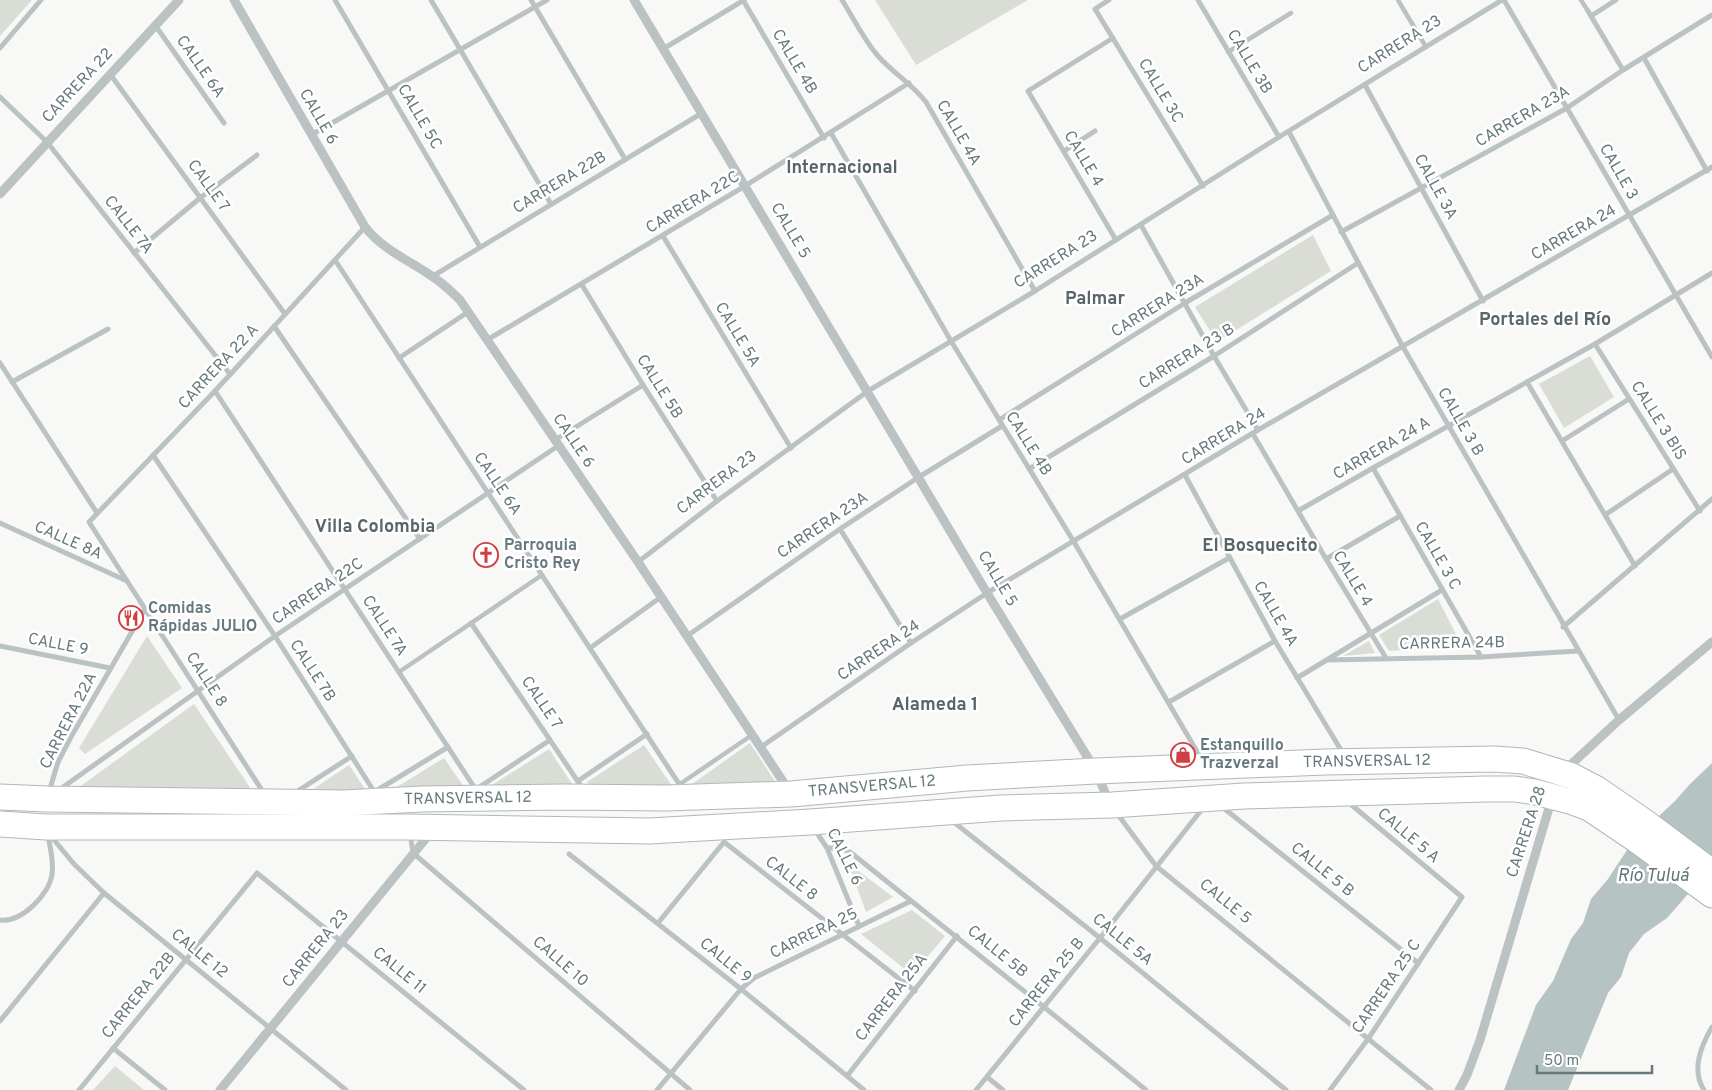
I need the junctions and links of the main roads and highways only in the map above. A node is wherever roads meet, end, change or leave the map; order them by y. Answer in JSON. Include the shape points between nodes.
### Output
{"nodes":[{"id":1,"x":1558,"y":784,"type":"junction"},
{"id":2,"x":0,"y":797,"type":"edge"},
{"id":3,"x":47,"y":813,"type":"junction"},
{"id":4,"x":408,"y":813,"type":"junction"},
{"id":5,"x":0,"y":824,"type":"edge"},
{"id":6,"x":1711,"y":887,"type":"edge"}],
"edges":[{"from":1,"to":4,"type":"main road","name":"TRANSVERSAL 12","via":[[1515,790],[1211,798],[1001,808],[650,831],[435,827]]},
{"from":1,"to":4,"type":"main road","name":"TRANSVERSAL 12","via":[[1523,761],[1348,762],[1096,770],[967,778],[793,798],[583,789],[479,794]]},
{"from":1,"to":6,"type":"main road","name":"TRANSVERSAL 12","via":[[1589,808],[1640,830]]},
{"from":2,"to":3,"type":"main road","name":"TRANSVERSAL 12"},
{"from":3,"to":4,"type":"main road","name":"TRANSVERSAL 12"},
{"from":3,"to":4,"type":"main road","name":"TRANSVERSAL 12","via":[[275,802],[343,803],[378,797]]},
{"from":3,"to":5,"type":"main road","name":"TRANSVERSAL 12"}]}
